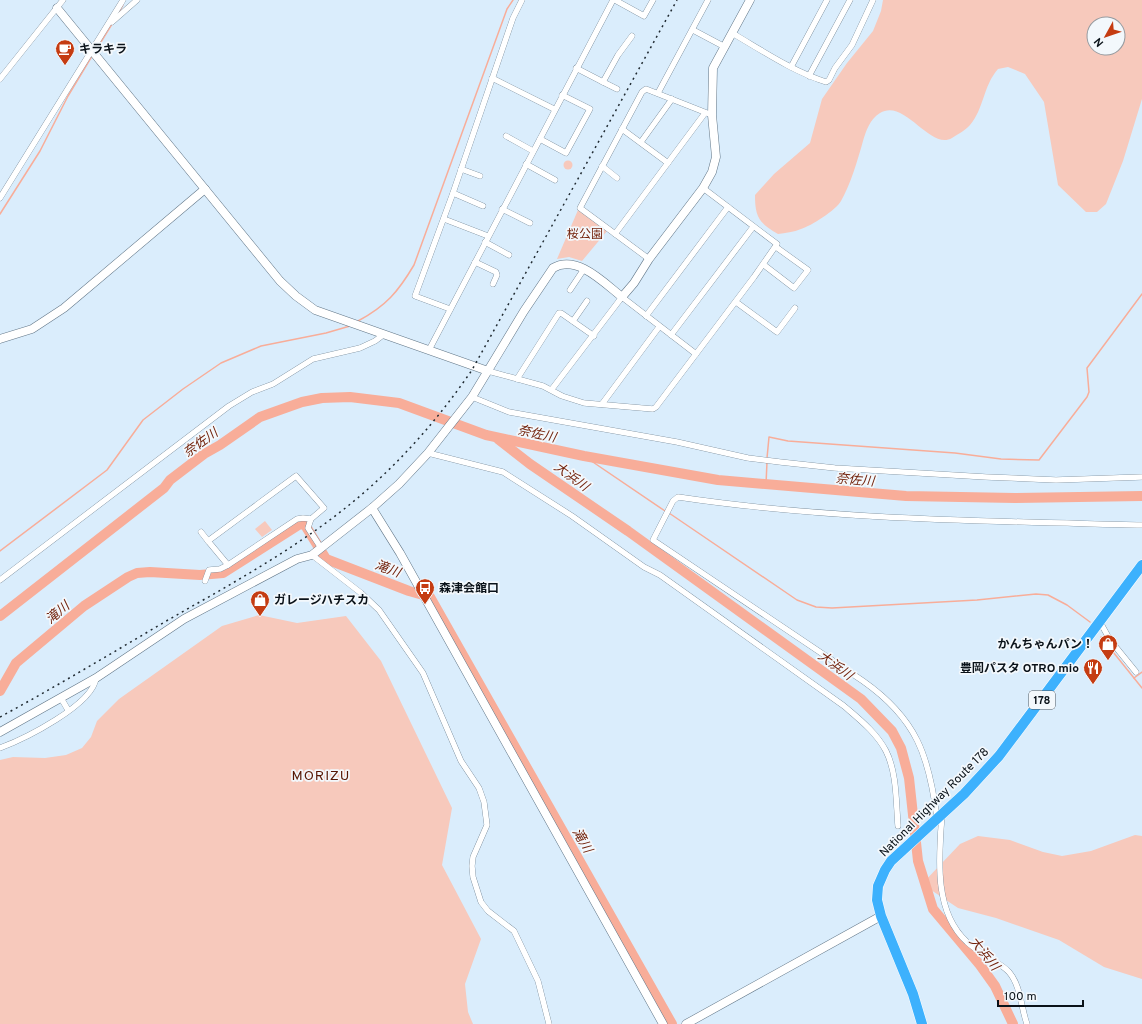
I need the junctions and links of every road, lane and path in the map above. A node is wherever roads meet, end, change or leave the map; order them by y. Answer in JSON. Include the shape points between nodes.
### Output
{"nodes":[{"id":1,"x":63,"y":0,"type":"edge"},
{"id":2,"x":123,"y":0,"type":"edge"},
{"id":3,"x":137,"y":0,"type":"edge"},
{"id":4,"x":522,"y":0,"type":"edge"},
{"id":5,"x":614,"y":0,"type":"edge"},
{"id":6,"x":653,"y":0,"type":"edge"},
{"id":7,"x":708,"y":0,"type":"edge"},
{"id":8,"x":750,"y":0,"type":"edge"},
{"id":9,"x":827,"y":0,"type":"edge"},
{"id":10,"x":850,"y":0,"type":"edge"},
{"id":11,"x":873,"y":0,"type":"edge"},
{"id":12,"x":57,"y":8,"type":"junction"},
{"id":13,"x":108,"y":26,"type":"junction"},
{"id":14,"x":693,"y":30,"type":"junction"},
{"id":15,"x":732,"y":33,"type":"junction"},
{"id":16,"x":632,"y":36,"type":"dead end"},
{"id":17,"x":725,"y":47,"type":"junction"},
{"id":18,"x":91,"y":51,"type":"junction"},
{"id":19,"x":791,"y":67,"type":"junction"},
{"id":20,"x":576,"y":68,"type":"junction"},
{"id":21,"x":809,"y":76,"type":"junction"},
{"id":22,"x":492,"y":78,"type":"junction"},
{"id":23,"x":0,"y":79,"type":"edge"},
{"id":24,"x":603,"y":82,"type":"junction"},
{"id":25,"x":617,"y":89,"type":"dead end"},
{"id":26,"x":658,"y":93,"type":"junction"},
{"id":27,"x":562,"y":94,"type":"junction"},
{"id":28,"x":672,"y":99,"type":"junction"},
{"id":29,"x":554,"y":109,"type":"junction"},
{"id":30,"x":708,"y":114,"type":"junction"},
{"id":31,"x":622,"y":129,"type":"junction"},
{"id":32,"x":506,"y":136,"type":"dead end"},
{"id":33,"x":540,"y":139,"type":"junction"},
{"id":34,"x":641,"y":142,"type":"junction"},
{"id":35,"x":533,"y":151,"type":"junction"},
{"id":36,"x":668,"y":163,"type":"junction"},
{"id":37,"x":526,"y":164,"type":"junction"},
{"id":38,"x":602,"y":166,"type":"junction"},
{"id":39,"x":462,"y":169,"type":"junction"},
{"id":40,"x":480,"y":176,"type":"dead end"},
{"id":41,"x":617,"y":178,"type":"dead end"},
{"id":42,"x":555,"y":180,"type":"dead end"},
{"id":43,"x":703,"y":188,"type":"junction"},
{"id":44,"x":205,"y":189,"type":"junction"},
{"id":45,"x":453,"y":193,"type":"junction"},
{"id":46,"x":0,"y":198,"type":"edge"},
{"id":47,"x":483,"y":206,"type":"dead end"},
{"id":48,"x":728,"y":207,"type":"junction"},
{"id":49,"x":502,"y":208,"type":"junction"},
{"id":50,"x":444,"y":219,"type":"junction"},
{"id":51,"x":530,"y":224,"type":"dead end"},
{"id":52,"x":753,"y":227,"type":"junction"},
{"id":53,"x":615,"y":234,"type":"junction"},
{"id":54,"x":488,"y":236,"type":"junction"},
{"id":55,"x":485,"y":242,"type":"junction"},
{"id":56,"x":776,"y":247,"type":"junction"},
{"id":57,"x":509,"y":255,"type":"dead end"},
{"id":58,"x":649,"y":259,"type":"junction"},
{"id":59,"x":475,"y":262,"type":"junction"},
{"id":60,"x":764,"y":265,"type":"junction"},
{"id":61,"x":584,"y":269,"type":"junction"},
{"id":62,"x":493,"y":284,"type":"dead end"},
{"id":63,"x":570,"y":290,"type":"dead end"},
{"id":64,"x":622,"y":297,"type":"junction"},
{"id":65,"x":587,"y":301,"type":"dead end"},
{"id":66,"x":736,"y":302,"type":"junction"},
{"id":67,"x":795,"y":308,"type":"dead end"},
{"id":68,"x":450,"y":309,"type":"junction"},
{"id":69,"x":646,"y":316,"type":"junction"},
{"id":70,"x":573,"y":321,"type":"junction"},
{"id":71,"x":659,"y":327,"type":"junction"},
{"id":72,"x":379,"y":333,"type":"junction"},
{"id":73,"x":671,"y":335,"type":"junction"},
{"id":74,"x":594,"y":336,"type":"junction"},
{"id":75,"x":0,"y":339,"type":"edge"},
{"id":76,"x":429,"y":350,"type":"junction"},
{"id":77,"x":696,"y":354,"type":"junction"},
{"id":78,"x":488,"y":372,"type":"junction"},
{"id":79,"x":517,"y":379,"type":"junction"},
{"id":80,"x":552,"y":389,"type":"junction"},
{"id":81,"x":472,"y":397,"type":"junction"},
{"id":82,"x":602,"y":404,"type":"junction"},
{"id":83,"x":428,"y":453,"type":"junction"},
{"id":84,"x":1142,"y":477,"type":"edge"},
{"id":85,"x":372,"y":508,"type":"junction"},
{"id":86,"x":311,"y":519,"type":"junction"},
{"id":87,"x":1142,"y":525,"type":"edge"},
{"id":88,"x":200,"y":532,"type":"dead end"},
{"id":89,"x":208,"y":541,"type":"junction"},
{"id":90,"x":321,"y":548,"type":"junction"},
{"id":91,"x":312,"y":555,"type":"junction"},
{"id":92,"x":228,"y":565,"type":"junction"},
{"id":93,"x":1141,"y":570,"type":"edge"},
{"id":94,"x":0,"y":580,"type":"edge"},
{"id":95,"x":205,"y":581,"type":"dead end"},
{"id":96,"x":1100,"y":622,"type":"junction"},
{"id":97,"x":1136,"y":672,"type":"dead end"},
{"id":98,"x":96,"y":678,"type":"junction"},
{"id":99,"x":61,"y":698,"type":"junction"},
{"id":100,"x":68,"y":710,"type":"junction"},
{"id":101,"x":0,"y":732,"type":"edge"},
{"id":102,"x":0,"y":748,"type":"edge"},
{"id":103,"x":936,"y":819,"type":"junction"},
{"id":104,"x":898,"y":826,"type":"dead end"},
{"id":105,"x":881,"y":916,"type":"junction"},
{"id":106,"x":549,"y":1024,"type":"edge"},
{"id":107,"x":663,"y":1024,"type":"edge"},
{"id":108,"x":686,"y":1024,"type":"edge"},
{"id":109,"x":922,"y":1024,"type":"edge"},
{"id":110,"x":1027,"y":1024,"type":"edge"}],
"edges":[{"from":1,"to":12,"type":"street"},
{"from":2,"to":13,"type":"street"},
{"from":3,"to":13,"type":"street"},
{"from":4,"to":22,"type":"street"},
{"from":5,"to":6,"type":"street","via":[[644,16]]},
{"from":5,"to":20,"type":"street"},
{"from":7,"to":14,"type":"street"},
{"from":8,"to":15,"type":"street"},
{"from":9,"to":19,"type":"street"},
{"from":10,"to":21,"type":"street"},
{"from":11,"to":21,"type":"street","via":[[852,45],[829,80],[826,82]]},
{"from":12,"to":18,"type":"street"},
{"from":12,"to":23,"type":"street"},
{"from":13,"to":18,"type":"street"},
{"from":14,"to":17,"type":"street"},
{"from":14,"to":26,"type":"street"},
{"from":15,"to":17,"type":"street"},
{"from":15,"to":19,"type":"street"},
{"from":16,"to":24,"type":"street"},
{"from":17,"to":30,"type":"street","via":[[713,68]]},
{"from":18,"to":44,"type":"street"},
{"from":18,"to":46,"type":"street"},
{"from":19,"to":21,"type":"street"},
{"from":20,"to":24,"type":"street"},
{"from":20,"to":27,"type":"street"},
{"from":22,"to":29,"type":"street"},
{"from":22,"to":39,"type":"street"},
{"from":24,"to":25,"type":"street"},
{"from":26,"to":28,"type":"street"},
{"from":26,"to":31,"type":"street","via":[[646,89],[642,92]]},
{"from":27,"to":29,"type":"street"},
{"from":27,"to":33,"type":"street","via":[[590,109],[566,153]]},
{"from":28,"to":30,"type":"street"},
{"from":28,"to":34,"type":"street"},
{"from":29,"to":33,"type":"street"},
{"from":30,"to":36,"type":"street"},
{"from":30,"to":43,"type":"street","via":[[716,157],[712,172]]},
{"from":31,"to":34,"type":"street"},
{"from":31,"to":38,"type":"street"},
{"from":32,"to":35,"type":"street"},
{"from":33,"to":35,"type":"street"},
{"from":34,"to":36,"type":"street"},
{"from":35,"to":37,"type":"street"},
{"from":36,"to":53,"type":"street"},
{"from":37,"to":42,"type":"street"},
{"from":37,"to":49,"type":"street"},
{"from":38,"to":41,"type":"street"},
{"from":38,"to":53,"type":"street","via":[[580,208]]},
{"from":39,"to":40,"type":"street"},
{"from":39,"to":45,"type":"street"},
{"from":43,"to":48,"type":"street"},
{"from":43,"to":58,"type":"street"},
{"from":44,"to":72,"type":"street","via":[[280,281],[296,296],[315,310]]},
{"from":44,"to":75,"type":"street","via":[[56,314],[32,329]]},
{"from":45,"to":47,"type":"street"},
{"from":45,"to":50,"type":"street"},
{"from":48,"to":52,"type":"street"},
{"from":48,"to":69,"type":"street"},
{"from":49,"to":51,"type":"street"},
{"from":49,"to":54,"type":"street"},
{"from":50,"to":54,"type":"street"},
{"from":50,"to":68,"type":"street","via":[[415,296]]},
{"from":52,"to":56,"type":"street","via":[[777,244]]},
{"from":52,"to":73,"type":"street"},
{"from":53,"to":58,"type":"street"},
{"from":54,"to":55,"type":"street"},
{"from":55,"to":57,"type":"street"},
{"from":55,"to":59,"type":"street"},
{"from":56,"to":60,"type":"street"},
{"from":56,"to":60,"type":"street","via":[[808,270],[794,288]]},
{"from":58,"to":64,"type":"street","via":[[634,284]]},
{"from":59,"to":62,"type":"street","via":[[496,272],[498,275]]},
{"from":59,"to":68,"type":"street"},
{"from":60,"to":66,"type":"street"},
{"from":61,"to":63,"type":"street"},
{"from":61,"to":64,"type":"street"},
{"from":61,"to":78,"type":"street","via":[[568,263],[553,268]]},
{"from":64,"to":69,"type":"street"},
{"from":64,"to":74,"type":"street"},
{"from":65,"to":70,"type":"street"},
{"from":66,"to":67,"type":"street","via":[[777,332]]},
{"from":66,"to":77,"type":"street"},
{"from":68,"to":76,"type":"street"},
{"from":69,"to":71,"type":"street"},
{"from":70,"to":74,"type":"street"},
{"from":70,"to":79,"type":"street","via":[[559,313]]},
{"from":71,"to":73,"type":"street"},
{"from":71,"to":82,"type":"street"},
{"from":72,"to":76,"type":"street"},
{"from":72,"to":94,"type":"street","via":[[375,341],[360,348],[312,359],[273,384],[252,392],[229,406]]},
{"from":73,"to":77,"type":"street"},
{"from":74,"to":80,"type":"street"},
{"from":76,"to":78,"type":"street"},
{"from":77,"to":82,"type":"street","via":[[653,409]]},
{"from":78,"to":79,"type":"street"},
{"from":78,"to":81,"type":"street"},
{"from":79,"to":80,"type":"street"},
{"from":80,"to":82,"type":"street","via":[[577,401]]},
{"from":81,"to":83,"type":"street"},
{"from":81,"to":84,"type":"street","via":[[508,412],[780,462],[994,478],[1063,480]]},
{"from":83,"to":85,"type":"street"},
{"from":83,"to":104,"type":"street","via":[[503,472],[572,516],[644,567],[660,575],[844,706],[865,725],[886,750],[895,788]]},
{"from":85,"to":90,"type":"street"},
{"from":85,"to":107,"type":"street","via":[[400,552]]},
{"from":86,"to":89,"type":"street","via":[[324,508],[296,476]]},
{"from":86,"to":90,"type":"street","via":[[308,528]]},
{"from":86,"to":92,"type":"street","via":[[297,520]]},
{"from":87,"to":103,"type":"street","via":[[936,520],[750,506],[678,497],[673,501],[653,540],[863,681],[894,706],[917,738],[927,761],[933,786]]},
{"from":88,"to":89,"type":"street"},
{"from":89,"to":92,"type":"street"},
{"from":90,"to":91,"type":"street"},
{"from":91,"to":98,"type":"street","via":[[297,559],[184,619]]},
{"from":91,"to":106,"type":"street","via":[[379,610],[423,673],[461,761],[484,802],[487,825],[473,857],[472,866],[481,902],[498,919],[510,926],[526,954],[542,992]]},
{"from":92,"to":95,"type":"street","via":[[209,570]]},
{"from":93,"to":96,"type":"highway","name":"National Highway Route 178","number":"178"},
{"from":96,"to":97,"type":"street","via":[[1110,640]]},
{"from":96,"to":103,"type":"highway","name":"National Highway Route 178","number":"178","via":[[999,756],[973,785]]},
{"from":98,"to":99,"type":"street"},
{"from":98,"to":100,"type":"street","via":[[95,686]]},
{"from":99,"to":100,"type":"street"},
{"from":99,"to":101,"type":"street"},
{"from":100,"to":102,"type":"street","via":[[38,732]]},
{"from":103,"to":105,"type":"highway","name":"National Highway Route 178","number":"178","via":[[885,870],[878,886],[877,900]]},
{"from":103,"to":110,"type":"street","via":[[947,914],[967,942],[1009,972]]},
{"from":105,"to":108,"type":"street"},
{"from":105,"to":109,"type":"highway","name":"National Highway Route 178","number":"178","via":[[913,994]]}]}
